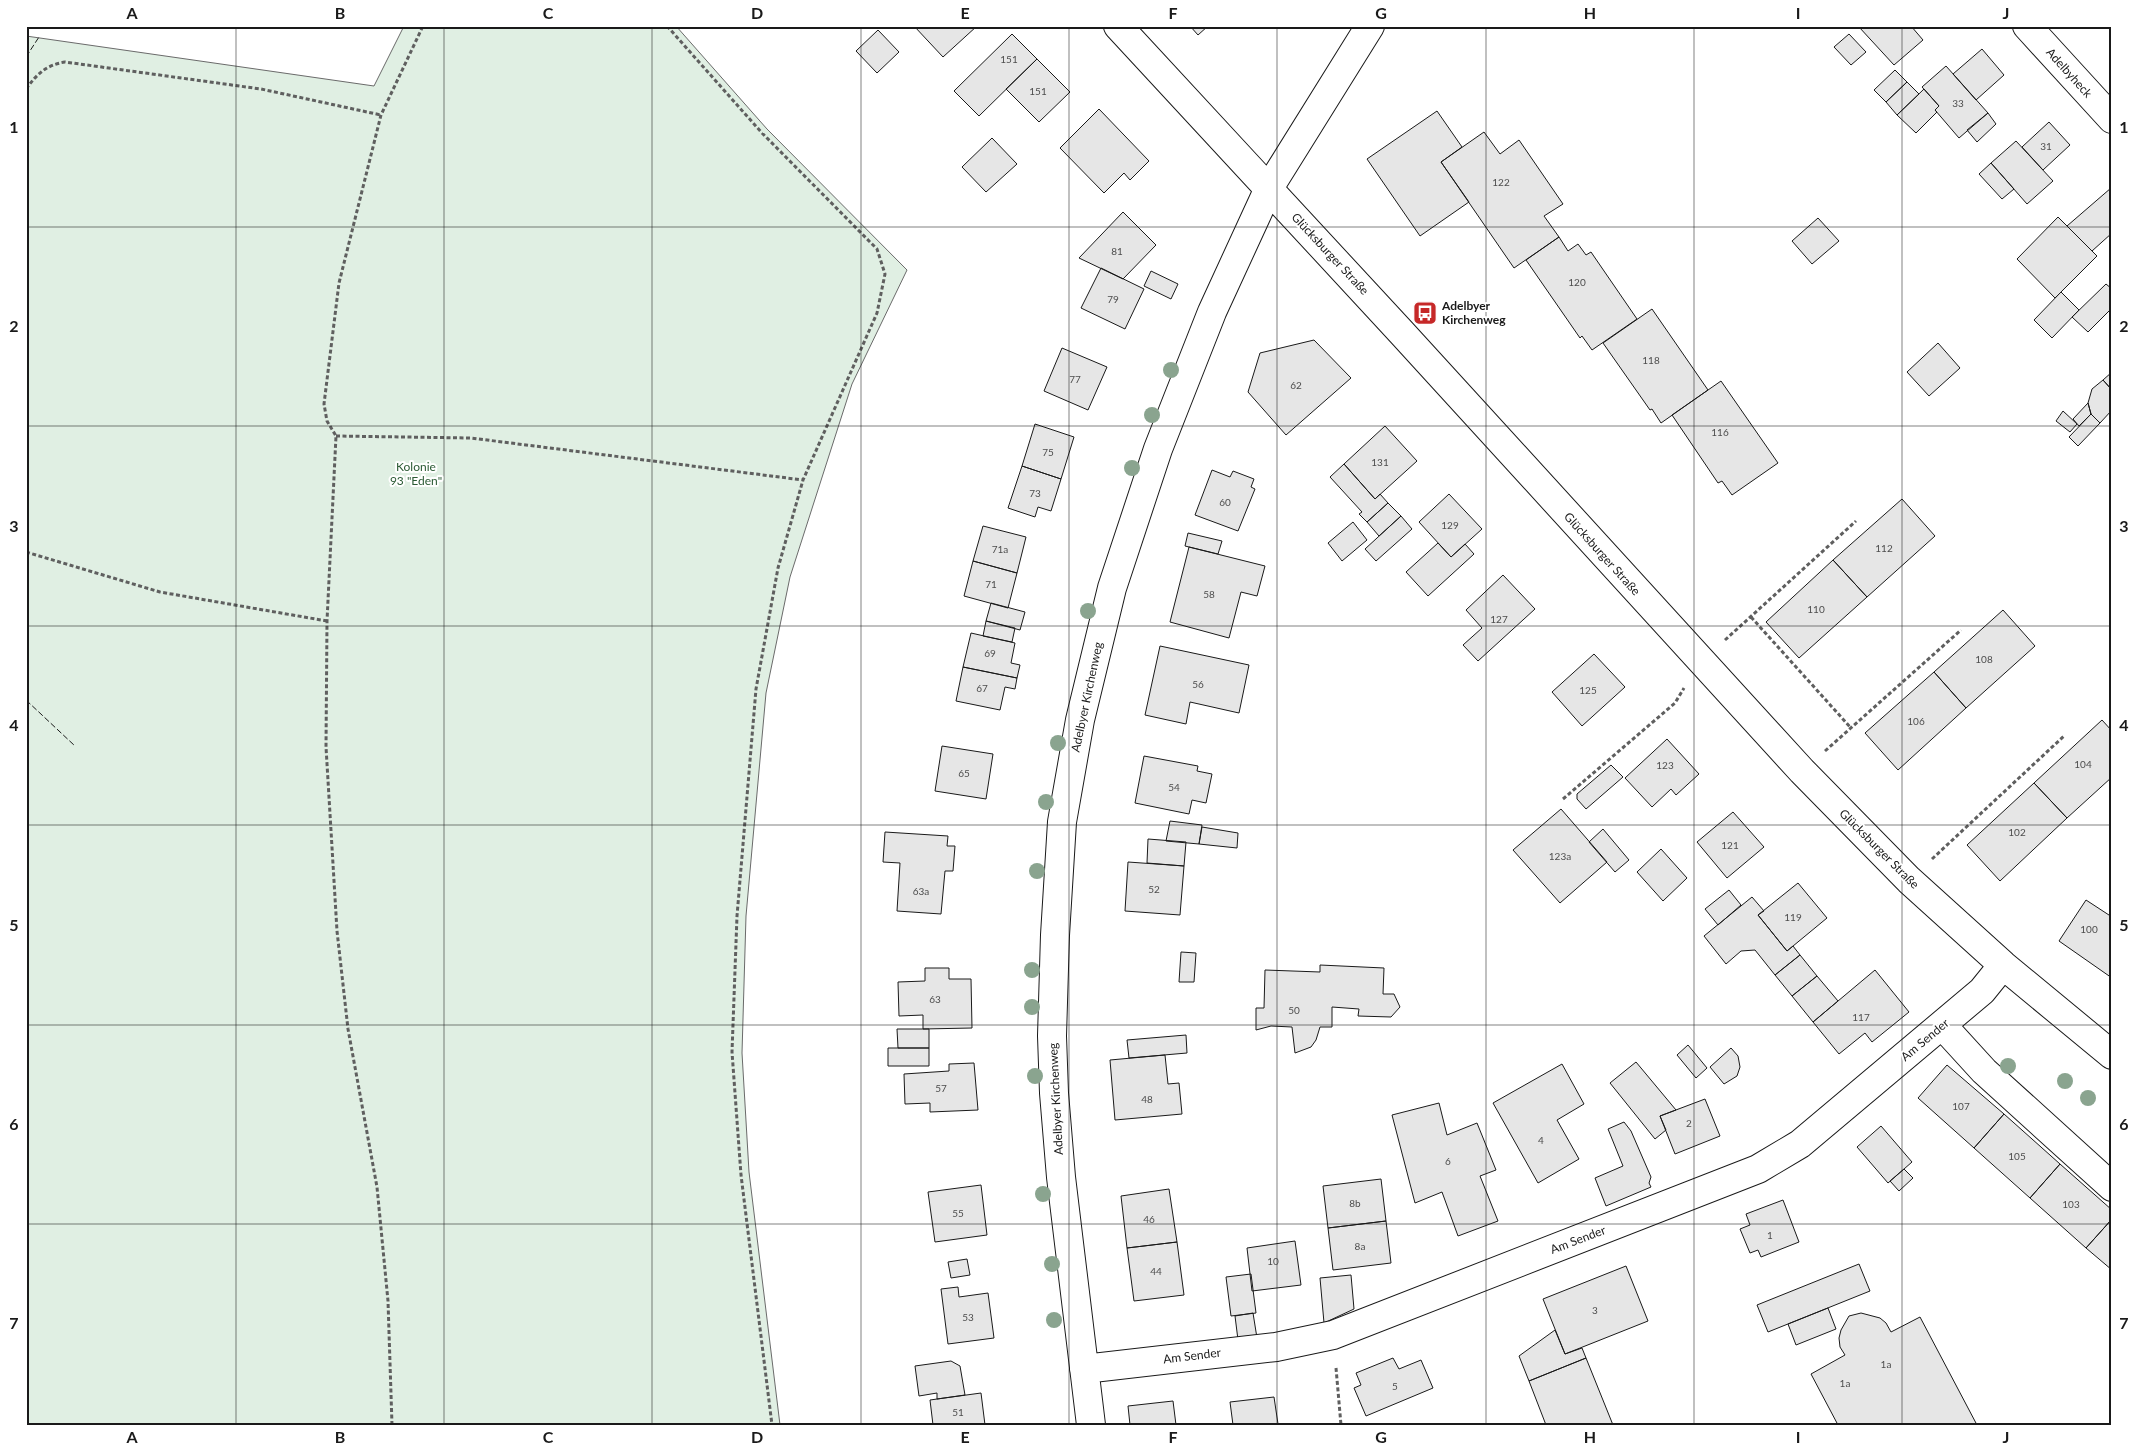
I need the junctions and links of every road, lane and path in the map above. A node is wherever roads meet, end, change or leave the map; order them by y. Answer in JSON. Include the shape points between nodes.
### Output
{"nodes":[{"id":1,"x":423,"y":26,"type":"edge"},
{"id":2,"x":667,"y":26,"type":"edge"},
{"id":3,"x":1118,"y":26,"type":"edge"},
{"id":4,"x":1370,"y":26,"type":"edge"},
{"id":5,"x":2027,"y":26,"type":"edge"},
{"id":6,"x":26,"y":89,"type":"edge"},
{"id":7,"x":381,"y":114,"type":"junction"},
{"id":8,"x":2112,"y":119,"type":"edge"},
{"id":9,"x":1269,"y":188,"type":"junction"},
{"id":10,"x":336,"y":436,"type":"junction"},
{"id":11,"x":803,"y":480,"type":"junction"},
{"id":12,"x":1856,"y":521,"type":"dead end"},
{"id":13,"x":26,"y":552,"type":"edge"},
{"id":14,"x":1750,"y":617,"type":"junction"},
{"id":15,"x":327,"y":622,"type":"junction"},
{"id":16,"x":1961,"y":630,"type":"dead end"},
{"id":17,"x":1701,"y":662,"type":"junction"},
{"id":18,"x":1850,"y":728,"type":"junction"},
{"id":19,"x":2064,"y":736,"type":"dead end"},
{"id":20,"x":1802,"y":771,"type":"junction"},
{"id":21,"x":1562,"y":799,"type":"dead end"},
{"id":22,"x":1910,"y":880,"type":"junction"},
{"id":23,"x":2003,"y":965,"type":"junction"},
{"id":24,"x":1942,"y":1025,"type":"junction"},
{"id":25,"x":2112,"y":1055,"type":"edge"},
{"id":26,"x":2112,"y":1187,"type":"edge"},
{"id":27,"x":1333,"y":1335,"type":"junction"},
{"id":28,"x":1084,"y":1369,"type":"junction"},
{"id":29,"x":392,"y":1425,"type":"edge"},
{"id":30,"x":772,"y":1425,"type":"edge"},
{"id":31,"x":1091,"y":1425,"type":"edge"},
{"id":32,"x":1341,"y":1425,"type":"edge"}],
"edges":[{"from":1,"to":7,"type":"path"},
{"from":2,"to":11,"type":"path","via":[[762,133],[877,249],[885,274],[877,313]]},
{"from":3,"to":9,"type":"street","name":"Glücksburger Straße"},
{"from":4,"to":9,"type":"street","name":"Adelbyer Kirchenweg"},
{"from":5,"to":8,"type":"street","name":"Adelbyheck"},
{"from":6,"to":7,"type":"path","via":[[38,73],[52,64],[65,62],[261,89]]},
{"from":7,"to":10,"type":"path","via":[[339,283],[324,404],[326,421]]},
{"from":9,"to":17,"type":"street","name":"Glücksburger Straße"},
{"from":9,"to":28,"type":"street","name":"Adelbyer Kirchenweg","via":[[1212,312],[1162,440],[1115,578],[1080,720],[1062,822],[1052,1036],[1054,1093]]},
{"from":10,"to":11,"type":"path","via":[[471,438]]},
{"from":10,"to":15,"type":"path"},
{"from":11,"to":30,"type":"path","via":[[778,568],[756,689],[737,916],[732,1052],[741,1175]]},
{"from":12,"to":14,"type":"path"},
{"from":13,"to":15,"type":"path","via":[[160,592]]},
{"from":14,"to":17,"type":"path"},
{"from":14,"to":18,"type":"path"},
{"from":15,"to":29,"type":"path","via":[[326,747],[336,931],[348,1029],[377,1187],[388,1301]]},
{"from":16,"to":18,"type":"path"},
{"from":17,"to":20,"type":"street","name":"Glücksburger Straße"},
{"from":17,"to":21,"type":"path","via":[[1675,703]]},
{"from":18,"to":20,"type":"path"},
{"from":19,"to":22,"type":"path"},
{"from":20,"to":22,"type":"street","name":"Glücksburger Straße"},
{"from":22,"to":23,"type":"street","name":"Glücksburger Straße"},
{"from":23,"to":24,"type":"street","name":"Am Sender","via":[[1982,991]]},
{"from":23,"to":25,"type":"street","name":"Glücksburger Straße"},
{"from":24,"to":26,"type":"street","via":[[1984,1071]]},
{"from":24,"to":27,"type":"street","name":"Am Sender","via":[[1800,1144],[1758,1169]]},
{"from":27,"to":28,"type":"street","name":"Am Sender","via":[[1276,1347]]},
{"from":27,"to":32,"type":"path"},
{"from":28,"to":31,"type":"street","name":"Adelbyer Kirchenweg"}]}
